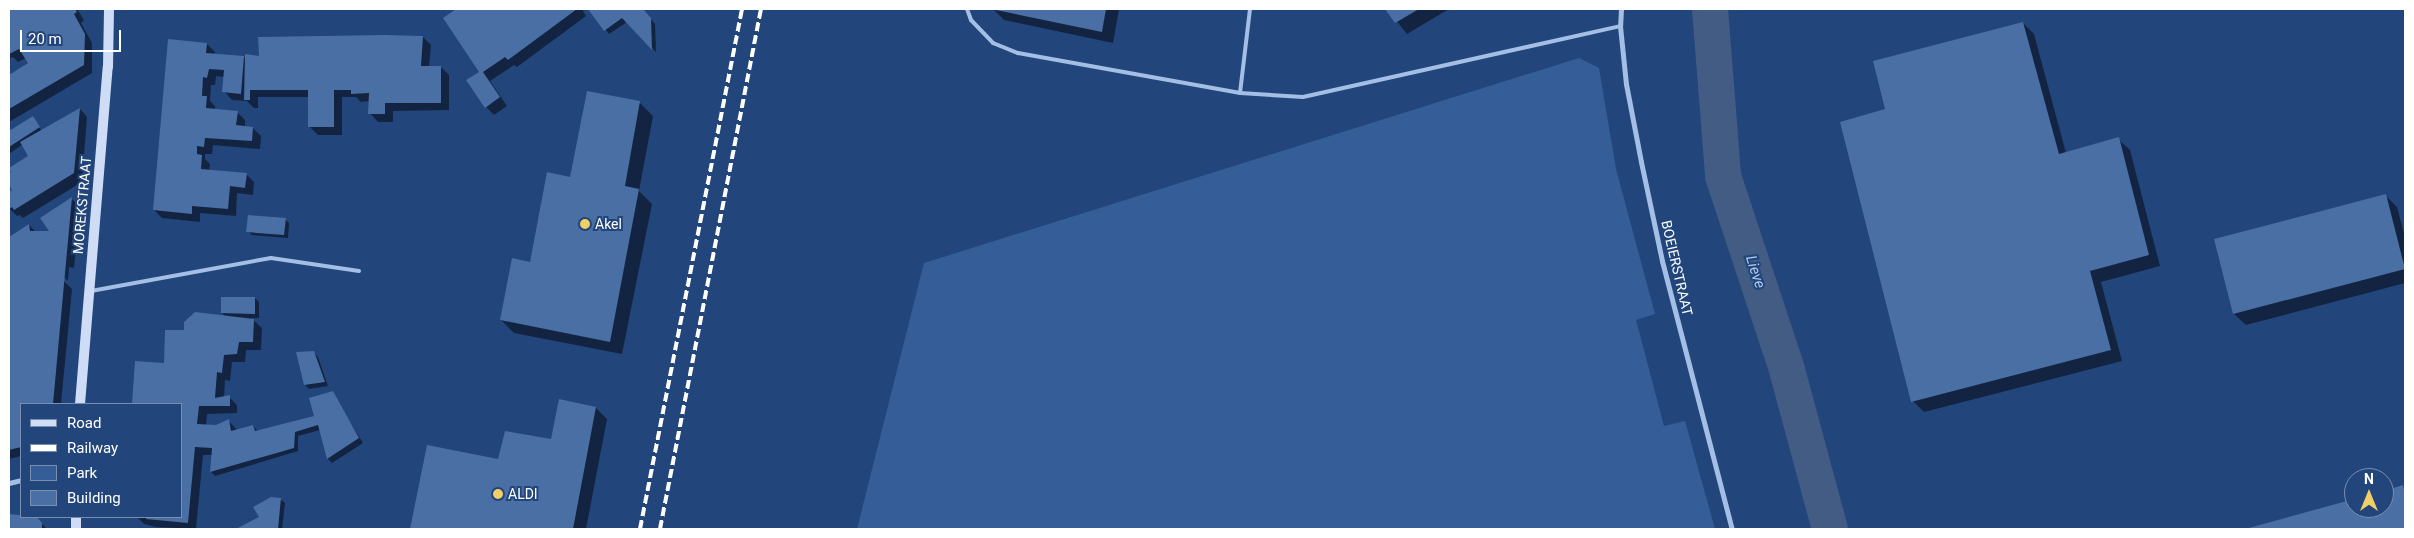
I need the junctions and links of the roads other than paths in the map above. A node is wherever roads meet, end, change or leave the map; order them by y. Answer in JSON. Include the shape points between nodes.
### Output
{"nodes":[{"id":1,"x":109,"y":9,"type":"edge"},
{"id":2,"x":967,"y":9,"type":"edge"},
{"id":3,"x":1250,"y":9,"type":"edge"},
{"id":4,"x":1621,"y":9,"type":"edge"},
{"id":5,"x":1620,"y":26,"type":"junction"},
{"id":6,"x":1240,"y":93,"type":"junction"},
{"id":7,"x":359,"y":271,"type":"dead end"},
{"id":8,"x":88,"y":292,"type":"junction"},
{"id":9,"x":80,"y":403,"type":"edge"},
{"id":10,"x":1732,"y":529,"type":"edge"}],
"edges":[{"from":1,"to":8,"type":"street","name":"MOREKSTRAAT","via":[[108,68]]},
{"from":2,"to":6,"type":"lane","via":[[971,20],[993,43],[1018,53]]},
{"from":3,"to":6,"type":"lane"},
{"from":4,"to":5,"type":"street","name":"BOEIERSTRAAT"},
{"from":5,"to":6,"type":"lane","via":[[1303,97]]},
{"from":5,"to":10,"type":"street","name":"BOEIERSTRAAT","via":[[1626,84],[1662,261]]},
{"from":7,"to":8,"type":"lane","via":[[271,258]]},
{"from":8,"to":9,"type":"street","name":"MOREKSTRAAT"}]}
